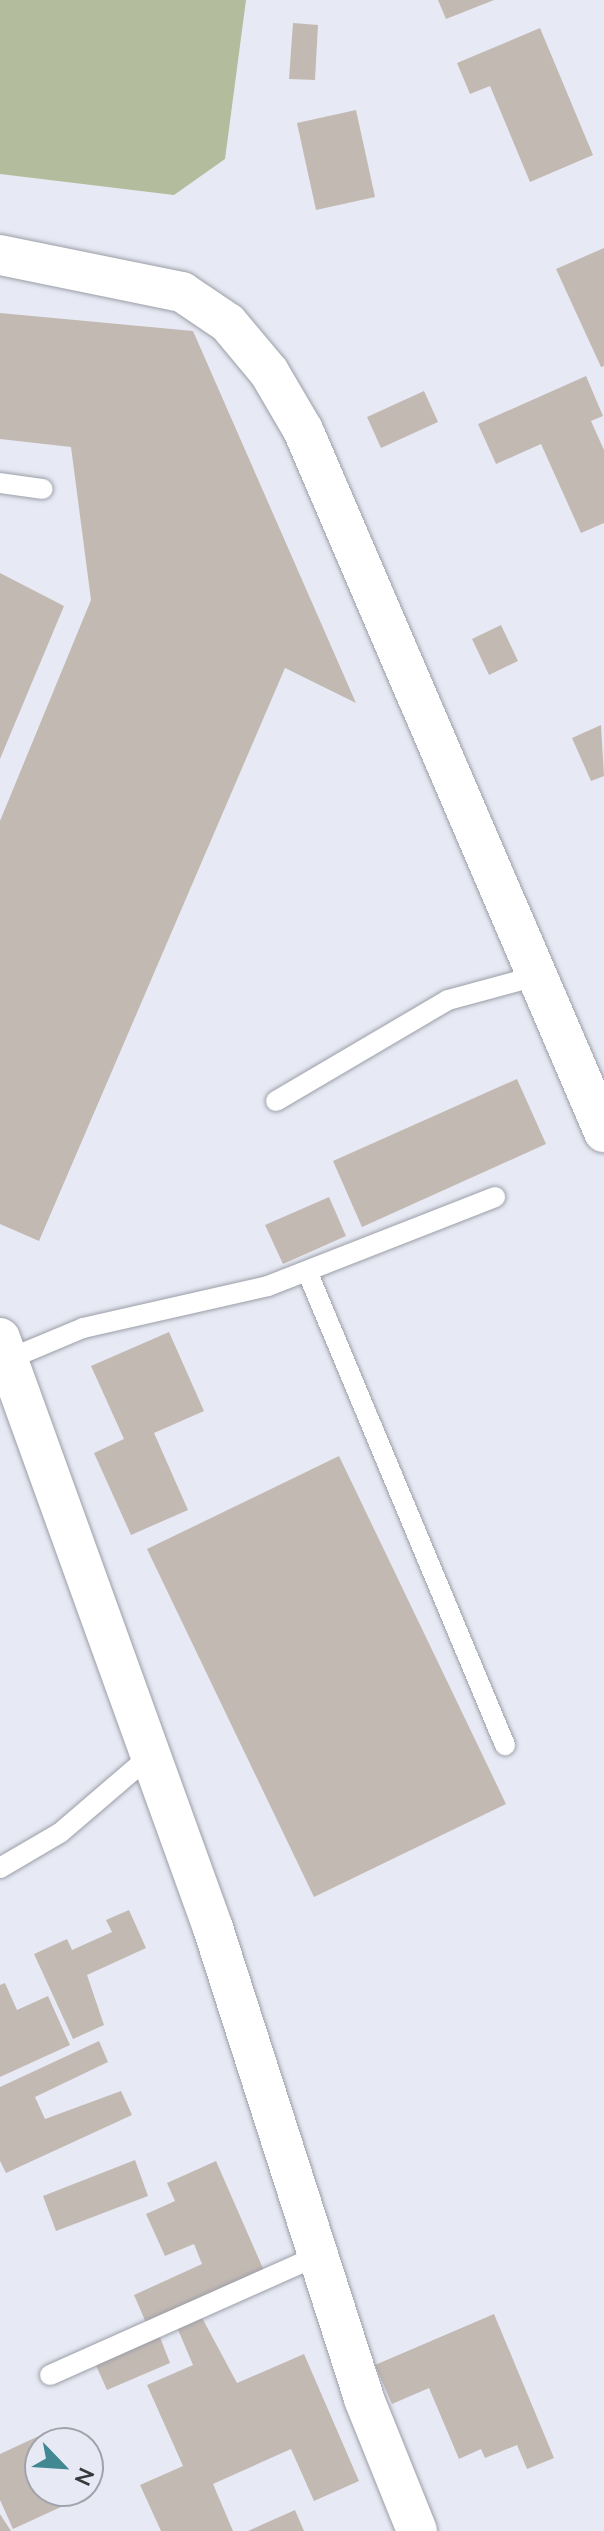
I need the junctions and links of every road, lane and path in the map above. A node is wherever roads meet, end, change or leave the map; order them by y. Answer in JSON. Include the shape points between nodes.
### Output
{"nodes":[{"id":1,"x":0,"y":255,"type":"edge"},
{"id":2,"x":0,"y":483,"type":"edge"},
{"id":3,"x":43,"y":489,"type":"dead end"},
{"id":4,"x":537,"y":976,"type":"junction"},
{"id":5,"x":276,"y":1101,"type":"dead end"},
{"id":6,"x":604,"y":1132,"type":"edge"},
{"id":7,"x":495,"y":1197,"type":"dead end"},
{"id":8,"x":307,"y":1271,"type":"junction"},
{"id":9,"x":4,"y":1349,"type":"edge"},
{"id":10,"x":505,"y":1745,"type":"dead end"},
{"id":11,"x":151,"y":1755,"type":"junction"},
{"id":12,"x":0,"y":1868,"type":"edge"},
{"id":13,"x":320,"y":2255,"type":"junction"},
{"id":14,"x":50,"y":2375,"type":"dead end"},
{"id":15,"x":417,"y":2531,"type":"edge"}],
"edges":[{"from":1,"to":4,"type":"street","via":[[182,292],[228,323],[269,372],[303,430]]},
{"from":2,"to":3,"type":"lane"},
{"from":4,"to":5,"type":"lane","via":[[448,1000]]},
{"from":4,"to":6,"type":"street"},
{"from":7,"to":8,"type":"lane"},
{"from":8,"to":9,"type":"lane","via":[[268,1286]]},
{"from":8,"to":10,"type":"lane"},
{"from":9,"to":11,"type":"street"},
{"from":11,"to":12,"type":"lane","via":[[60,1833]]},
{"from":11,"to":13,"type":"street"},
{"from":13,"to":14,"type":"lane"},
{"from":13,"to":15,"type":"street","via":[[364,2399]]}]}
